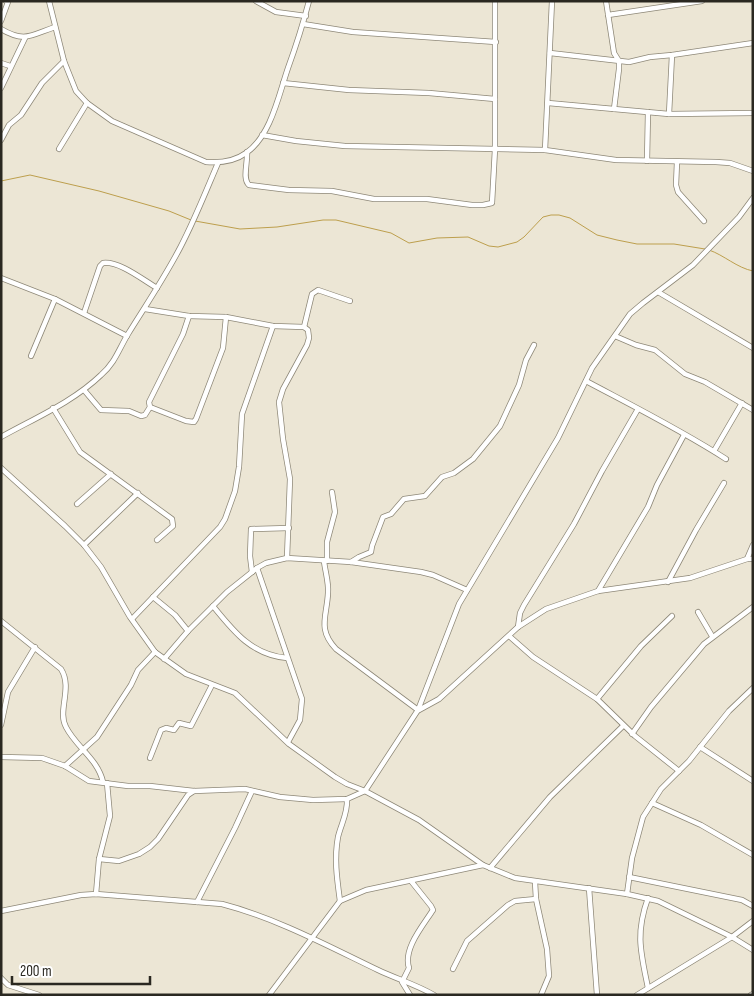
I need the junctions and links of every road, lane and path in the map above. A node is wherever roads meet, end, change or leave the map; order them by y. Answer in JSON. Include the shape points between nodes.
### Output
{"nodes":[{"id":1,"x":6,"y":1,"type":"edge"},
{"id":2,"x":49,"y":1,"type":"edge"},
{"id":3,"x":256,"y":1,"type":"edge"},
{"id":4,"x":309,"y":1,"type":"edge"},
{"id":5,"x":495,"y":1,"type":"edge"},
{"id":6,"x":552,"y":1,"type":"edge"},
{"id":7,"x":606,"y":1,"type":"edge"},
{"id":8,"x":655,"y":1,"type":"edge"},
{"id":9,"x":702,"y":1,"type":"edge"},
{"id":10,"x":656,"y":8,"type":"junction"},
{"id":11,"x":608,"y":15,"type":"junction"},
{"id":12,"x":306,"y":16,"type":"junction"},
{"id":13,"x":1,"y":21,"type":"edge"},
{"id":14,"x":303,"y":24,"type":"junction"},
{"id":15,"x":55,"y":26,"type":"junction"},
{"id":16,"x":1,"y":29,"type":"edge"},
{"id":17,"x":25,"y":38,"type":"junction"},
{"id":18,"x":496,"y":42,"type":"junction"},
{"id":19,"x":753,"y":43,"type":"edge"},
{"id":20,"x":550,"y":53,"type":"junction"},
{"id":21,"x":672,"y":55,"type":"junction"},
{"id":22,"x":64,"y":61,"type":"junction"},
{"id":23,"x":619,"y":61,"type":"junction"},
{"id":24,"x":1,"y":63,"type":"edge"},
{"id":25,"x":10,"y":66,"type":"junction"},
{"id":26,"x":283,"y":83,"type":"junction"},
{"id":27,"x":1,"y":88,"type":"edge"},
{"id":28,"x":495,"y":99,"type":"junction"},
{"id":29,"x":87,"y":103,"type":"junction"},
{"id":30,"x":548,"y":103,"type":"junction"},
{"id":31,"x":614,"y":109,"type":"junction"},
{"id":32,"x":648,"y":112,"type":"junction"},
{"id":33,"x":753,"y":113,"type":"edge"},
{"id":34,"x":669,"y":114,"type":"junction"},
{"id":35,"x":262,"y":135,"type":"junction"},
{"id":36,"x":1,"y":140,"type":"edge"},
{"id":37,"x":59,"y":149,"type":"dead end"},
{"id":38,"x":495,"y":149,"type":"junction"},
{"id":39,"x":545,"y":150,"type":"junction"},
{"id":40,"x":247,"y":152,"type":"junction"},
{"id":41,"x":647,"y":161,"type":"junction"},
{"id":42,"x":677,"y":162,"type":"junction"},
{"id":43,"x":218,"y":163,"type":"junction"},
{"id":44,"x":753,"y":171,"type":"edge"},
{"id":45,"x":752,"y":202,"type":"edge"},
{"id":46,"x":704,"y":221,"type":"dead end"},
{"id":47,"x":1,"y":278,"type":"edge"},
{"id":48,"x":157,"y":288,"type":"junction"},
{"id":49,"x":658,"y":292,"type":"junction"},
{"id":50,"x":55,"y":300,"type":"junction"},
{"id":51,"x":350,"y":301,"type":"dead end"},
{"id":52,"x":145,"y":309,"type":"junction"},
{"id":53,"x":84,"y":313,"type":"junction"},
{"id":54,"x":189,"y":316,"type":"junction"},
{"id":55,"x":226,"y":317,"type":"junction"},
{"id":56,"x":273,"y":326,"type":"junction"},
{"id":57,"x":304,"y":327,"type":"junction"},
{"id":58,"x":127,"y":336,"type":"junction"},
{"id":59,"x":614,"y":336,"type":"junction"},
{"id":60,"x":534,"y":345,"type":"dead end"},
{"id":61,"x":753,"y":348,"type":"edge"},
{"id":62,"x":31,"y":356,"type":"dead end"},
{"id":63,"x":586,"y":381,"type":"junction"},
{"id":64,"x":84,"y":390,"type":"junction"},
{"id":65,"x":742,"y":403,"type":"junction"},
{"id":66,"x":53,"y":408,"type":"junction"},
{"id":67,"x":150,"y":408,"type":"junction"},
{"id":68,"x":638,"y":409,"type":"junction"},
{"id":69,"x":753,"y":410,"type":"edge"},
{"id":70,"x":684,"y":435,"type":"junction"},
{"id":71,"x":1,"y":437,"type":"edge"},
{"id":72,"x":714,"y":452,"type":"junction"},
{"id":73,"x":726,"y":459,"type":"dead end"},
{"id":74,"x":1,"y":468,"type":"edge"},
{"id":75,"x":110,"y":474,"type":"junction"},
{"id":76,"x":724,"y":483,"type":"dead end"},
{"id":77,"x":332,"y":492,"type":"dead end"},
{"id":78,"x":138,"y":493,"type":"junction"},
{"id":79,"x":77,"y":504,"type":"dead end"},
{"id":80,"x":288,"y":528,"type":"junction"},
{"id":81,"x":157,"y":540,"type":"dead end"},
{"id":82,"x":84,"y":545,"type":"junction"},
{"id":83,"x":753,"y":545,"type":"edge"},
{"id":84,"x":287,"y":558,"type":"junction"},
{"id":85,"x":750,"y":559,"type":"edge"},
{"id":86,"x":326,"y":561,"type":"junction"},
{"id":87,"x":351,"y":562,"type":"junction"},
{"id":88,"x":258,"y":568,"type":"junction"},
{"id":89,"x":252,"y":572,"type":"junction"},
{"id":90,"x":668,"y":582,"type":"junction"},
{"id":91,"x":467,"y":590,"type":"junction"},
{"id":92,"x":598,"y":591,"type":"junction"},
{"id":93,"x":153,"y":597,"type":"junction"},
{"id":94,"x":213,"y":606,"type":"junction"},
{"id":95,"x":753,"y":607,"type":"edge"},
{"id":96,"x":698,"y":612,"type":"dead end"},
{"id":97,"x":672,"y":616,"type":"dead end"},
{"id":98,"x":132,"y":619,"type":"junction"},
{"id":99,"x":1,"y":621,"type":"edge"},
{"id":100,"x":518,"y":627,"type":"junction"},
{"id":101,"x":188,"y":631,"type":"junction"},
{"id":102,"x":509,"y":636,"type":"junction"},
{"id":103,"x":712,"y":636,"type":"junction"},
{"id":104,"x":35,"y":647,"type":"junction"},
{"id":105,"x":155,"y":652,"type":"junction"},
{"id":106,"x":287,"y":658,"type":"junction"},
{"id":107,"x":164,"y":659,"type":"junction"},
{"id":108,"x":212,"y":685,"type":"junction"},
{"id":109,"x":752,"y":689,"type":"edge"},
{"id":110,"x":1,"y":690,"type":"edge"},
{"id":111,"x":8,"y":692,"type":"junction"},
{"id":112,"x":598,"y":699,"type":"junction"},
{"id":113,"x":418,"y":710,"type":"junction"},
{"id":114,"x":1,"y":725,"type":"edge"},
{"id":115,"x":623,"y":726,"type":"junction"},
{"id":116,"x":632,"y":734,"type":"junction"},
{"id":117,"x":288,"y":742,"type":"junction"},
{"id":118,"x":700,"y":746,"type":"junction"},
{"id":119,"x":84,"y":750,"type":"junction"},
{"id":120,"x":1,"y":757,"type":"edge"},
{"id":121,"x":150,"y":758,"type":"dead end"},
{"id":122,"x":65,"y":766,"type":"junction"},
{"id":123,"x":679,"y":771,"type":"junction"},
{"id":124,"x":753,"y":781,"type":"edge"},
{"id":125,"x":105,"y":782,"type":"junction"},
{"id":126,"x":194,"y":791,"type":"junction"},
{"id":127,"x":252,"y":791,"type":"junction"},
{"id":128,"x":365,"y":791,"type":"junction"},
{"id":129,"x":347,"y":799,"type":"junction"},
{"id":130,"x":652,"y":804,"type":"junction"},
{"id":131,"x":753,"y":855,"type":"edge"},
{"id":132,"x":99,"y":859,"type":"junction"},
{"id":133,"x":483,"y":865,"type":"junction"},
{"id":134,"x":490,"y":868,"type":"junction"},
{"id":135,"x":629,"y":877,"type":"junction"},
{"id":136,"x":411,"y":881,"type":"junction"},
{"id":137,"x":535,"y":882,"type":"junction"},
{"id":138,"x":589,"y":888,"type":"junction"},
{"id":139,"x":96,"y":894,"type":"junction"},
{"id":140,"x":627,"y":894,"type":"junction"},
{"id":141,"x":648,"y":898,"type":"junction"},
{"id":142,"x":536,"y":899,"type":"junction"},
{"id":143,"x":340,"y":901,"type":"junction"},
{"id":144,"x":197,"y":902,"type":"junction"},
{"id":145,"x":753,"y":906,"type":"edge"},
{"id":146,"x":1,"y":911,"type":"edge"},
{"id":147,"x":753,"y":922,"type":"edge"},
{"id":148,"x":312,"y":938,"type":"junction"},
{"id":149,"x":732,"y":938,"type":"junction"},
{"id":150,"x":753,"y":950,"type":"edge"},
{"id":151,"x":453,"y":969,"type":"dead end"},
{"id":152,"x":1,"y":978,"type":"edge"},
{"id":153,"x":402,"y":982,"type":"junction"},
{"id":154,"x":648,"y":988,"type":"junction"},
{"id":155,"x":27,"y":993,"type":"edge"},
{"id":156,"x":39,"y":995,"type":"edge"},
{"id":157,"x":268,"y":995,"type":"edge"},
{"id":158,"x":410,"y":995,"type":"edge"},
{"id":159,"x":434,"y":995,"type":"edge"},
{"id":160,"x":541,"y":995,"type":"edge"},
{"id":161,"x":597,"y":995,"type":"edge"},
{"id":162,"x":637,"y":995,"type":"edge"}],
"edges":[{"from":1,"to":13,"type":"street"},
{"from":2,"to":15,"type":"street"},
{"from":3,"to":12,"type":"street","via":[[276,12]]},
{"from":4,"to":12,"type":"street"},
{"from":5,"to":18,"type":"street"},
{"from":6,"to":20,"type":"street"},
{"from":7,"to":11,"type":"street"},
{"from":8,"to":10,"type":"street"},
{"from":9,"to":10,"type":"street"},
{"from":10,"to":11,"type":"street"},
{"from":11,"to":23,"type":"street","via":[[614,52]]},
{"from":12,"to":14,"type":"street"},
{"from":14,"to":18,"type":"street","via":[[353,32]]},
{"from":14,"to":26,"type":"street"},
{"from":15,"to":17,"type":"street"},
{"from":15,"to":22,"type":"street"},
{"from":16,"to":17,"type":"street"},
{"from":17,"to":25,"type":"street"},
{"from":18,"to":28,"type":"street"},
{"from":19,"to":21,"type":"street"},
{"from":20,"to":23,"type":"street"},
{"from":20,"to":30,"type":"street"},
{"from":21,"to":23,"type":"street"},
{"from":21,"to":34,"type":"street"},
{"from":22,"to":29,"type":"street","via":[[76,91]]},
{"from":22,"to":36,"type":"street","via":[[42,83]]},
{"from":23,"to":31,"type":"street"},
{"from":24,"to":25,"type":"street"},
{"from":25,"to":27,"type":"street"},
{"from":26,"to":28,"type":"street"},
{"from":26,"to":35,"type":"street"},
{"from":28,"to":38,"type":"street"},
{"from":29,"to":37,"type":"street"},
{"from":29,"to":43,"type":"street","via":[[112,121],[206,162]]},
{"from":30,"to":31,"type":"street"},
{"from":30,"to":39,"type":"street"},
{"from":31,"to":32,"type":"street"},
{"from":32,"to":34,"type":"street"},
{"from":32,"to":41,"type":"street"},
{"from":33,"to":34,"type":"street"},
{"from":35,"to":38,"type":"street","via":[[345,146]]},
{"from":35,"to":40,"type":"street"},
{"from":38,"to":39,"type":"street"},
{"from":38,"to":40,"type":"street","via":[[492,202],[483,205],[374,199],[332,191],[249,185],[244,178]]},
{"from":39,"to":41,"type":"street"},
{"from":40,"to":43,"type":"street"},
{"from":41,"to":42,"type":"street"},
{"from":42,"to":44,"type":"street","via":[[730,164]]},
{"from":42,"to":46,"type":"street","via":[[678,192]]},
{"from":43,"to":48,"type":"street","via":[[185,239]]},
{"from":45,"to":49,"type":"street","via":[[693,265]]},
{"from":47,"to":50,"type":"street"},
{"from":48,"to":52,"type":"street"},
{"from":48,"to":53,"type":"street","via":[[119,266],[103,263]]},
{"from":49,"to":59,"type":"street","via":[[630,314]]},
{"from":49,"to":61,"type":"street"},
{"from":50,"to":53,"type":"street"},
{"from":50,"to":62,"type":"street"},
{"from":51,"to":57,"type":"street","via":[[318,290],[312,294]]},
{"from":52,"to":54,"type":"street"},
{"from":52,"to":58,"type":"street"},
{"from":53,"to":58,"type":"street"},
{"from":54,"to":55,"type":"street"},
{"from":54,"to":67,"type":"street","via":[[149,402]]},
{"from":55,"to":56,"type":"street"},
{"from":55,"to":67,"type":"street","via":[[224,348],[194,422]]},
{"from":56,"to":57,"type":"street"},
{"from":56,"to":93,"type":"street","via":[[242,414],[239,467],[225,519]]},
{"from":57,"to":80,"type":"street","via":[[309,333],[307,345],[279,402],[290,478]]},
{"from":58,"to":64,"type":"street","via":[[116,359]]},
{"from":59,"to":63,"type":"street"},
{"from":59,"to":65,"type":"street","via":[[655,350],[685,374]]},
{"from":60,"to":87,"type":"street","via":[[500,426],[473,459],[454,473],[442,477],[425,496],[404,499],[391,514],[383,517],[371,552]]},
{"from":63,"to":68,"type":"street"},
{"from":63,"to":91,"type":"street","via":[[558,438]]},
{"from":64,"to":66,"type":"street"},
{"from":64,"to":67,"type":"street","via":[[101,410],[128,411],[140,416]]},
{"from":65,"to":69,"type":"street"},
{"from":65,"to":72,"type":"street"},
{"from":66,"to":71,"type":"street"},
{"from":66,"to":75,"type":"street","via":[[80,452]]},
{"from":68,"to":70,"type":"street"},
{"from":68,"to":100,"type":"street","via":[[524,605]]},
{"from":70,"to":72,"type":"street"},
{"from":70,"to":92,"type":"street","via":[[648,507]]},
{"from":72,"to":73,"type":"street"},
{"from":74,"to":82,"type":"street"},
{"from":75,"to":78,"type":"street"},
{"from":75,"to":79,"type":"street"},
{"from":76,"to":90,"type":"street"},
{"from":77,"to":86,"type":"street","via":[[335,512]]},
{"from":78,"to":81,"type":"street","via":[[174,521],[173,526]]},
{"from":78,"to":82,"type":"street"},
{"from":80,"to":84,"type":"street"},
{"from":80,"to":89,"type":"street","via":[[251,529]]},
{"from":82,"to":98,"type":"street"},
{"from":83,"to":85,"type":"street"},
{"from":84,"to":86,"type":"street"},
{"from":84,"to":88,"type":"street"},
{"from":85,"to":90,"type":"street"},
{"from":86,"to":87,"type":"street"},
{"from":86,"to":113,"type":"street","via":[[328,590],[324,627],[328,639],[336,650]]},
{"from":87,"to":91,"type":"street","via":[[421,572]]},
{"from":88,"to":89,"type":"street"},
{"from":88,"to":106,"type":"street"},
{"from":89,"to":94,"type":"street"},
{"from":90,"to":92,"type":"street"},
{"from":91,"to":113,"type":"street"},
{"from":92,"to":100,"type":"street","via":[[546,609]]},
{"from":93,"to":98,"type":"street"},
{"from":93,"to":101,"type":"street"},
{"from":94,"to":101,"type":"street"},
{"from":94,"to":106,"type":"street","via":[[245,641],[265,653]]},
{"from":95,"to":103,"type":"street"},
{"from":96,"to":103,"type":"street"},
{"from":97,"to":112,"type":"street","via":[[641,646]]},
{"from":98,"to":105,"type":"street"},
{"from":99,"to":104,"type":"street"},
{"from":100,"to":102,"type":"street"},
{"from":101,"to":107,"type":"street"},
{"from":102,"to":112,"type":"street","via":[[533,657]]},
{"from":102,"to":113,"type":"street","via":[[438,699]]},
{"from":103,"to":116,"type":"street"},
{"from":104,"to":111,"type":"street"},
{"from":104,"to":119,"type":"street","via":[[65,675],[64,723]]},
{"from":105,"to":107,"type":"street"},
{"from":105,"to":119,"type":"street","via":[[138,670],[97,737]]},
{"from":106,"to":117,"type":"street","via":[[302,699],[300,720]]},
{"from":107,"to":108,"type":"street","via":[[186,674]]},
{"from":108,"to":117,"type":"street","via":[[235,693]]},
{"from":108,"to":121,"type":"street","via":[[191,726],[179,723],[174,730],[161,730]]},
{"from":109,"to":118,"type":"street"},
{"from":110,"to":111,"type":"street"},
{"from":111,"to":114,"type":"street"},
{"from":112,"to":115,"type":"street"},
{"from":113,"to":128,"type":"street"},
{"from":115,"to":116,"type":"street"},
{"from":115,"to":134,"type":"street","via":[[550,797]]},
{"from":116,"to":123,"type":"street"},
{"from":117,"to":128,"type":"street","via":[[335,777]]},
{"from":118,"to":123,"type":"street"},
{"from":118,"to":124,"type":"street"},
{"from":119,"to":122,"type":"street"},
{"from":119,"to":125,"type":"street"},
{"from":120,"to":122,"type":"street","via":[[42,758]]},
{"from":122,"to":125,"type":"street","via":[[89,781]]},
{"from":123,"to":130,"type":"street","via":[[661,789]]},
{"from":125,"to":126,"type":"street"},
{"from":125,"to":132,"type":"street","via":[[110,816]]},
{"from":126,"to":127,"type":"street","via":[[233,788]]},
{"from":126,"to":132,"type":"street","via":[[150,847],[119,861]]},
{"from":127,"to":129,"type":"street","via":[[288,798]]},
{"from":127,"to":144,"type":"street"},
{"from":128,"to":129,"type":"street"},
{"from":128,"to":133,"type":"street","via":[[419,820]]},
{"from":129,"to":143,"type":"street","via":[[335,859]]},
{"from":130,"to":131,"type":"street","via":[[691,820]]},
{"from":130,"to":135,"type":"street","via":[[643,816]]},
{"from":132,"to":139,"type":"street"},
{"from":133,"to":134,"type":"street"},
{"from":133,"to":136,"type":"street"},
{"from":134,"to":137,"type":"street"},
{"from":135,"to":140,"type":"street"},
{"from":135,"to":145,"type":"street","via":[[742,900]]},
{"from":136,"to":143,"type":"street","via":[[366,890]]},
{"from":136,"to":153,"type":"street","via":[[433,910],[412,943],[407,956],[409,968]]},
{"from":137,"to":138,"type":"street"},
{"from":137,"to":142,"type":"street"},
{"from":138,"to":140,"type":"street"},
{"from":138,"to":161,"type":"street"},
{"from":139,"to":144,"type":"street"},
{"from":139,"to":146,"type":"street"},
{"from":140,"to":141,"type":"street"},
{"from":141,"to":149,"type":"street"},
{"from":141,"to":154,"type":"street","via":[[639,938]]},
{"from":142,"to":151,"type":"street","via":[[514,901],[508,905],[467,941]]},
{"from":142,"to":160,"type":"street","via":[[547,948],[549,976]]},
{"from":143,"to":148,"type":"street"},
{"from":144,"to":148,"type":"street","via":[[239,909]]},
{"from":147,"to":149,"type":"street"},
{"from":148,"to":153,"type":"street"},
{"from":148,"to":157,"type":"street"},
{"from":149,"to":150,"type":"street"},
{"from":149,"to":154,"type":"street"},
{"from":152,"to":155,"type":"street","via":[[8,985]]},
{"from":153,"to":158,"type":"street"},
{"from":153,"to":159,"type":"street"},
{"from":154,"to":162,"type":"street"},
{"from":155,"to":156,"type":"street"}]}
